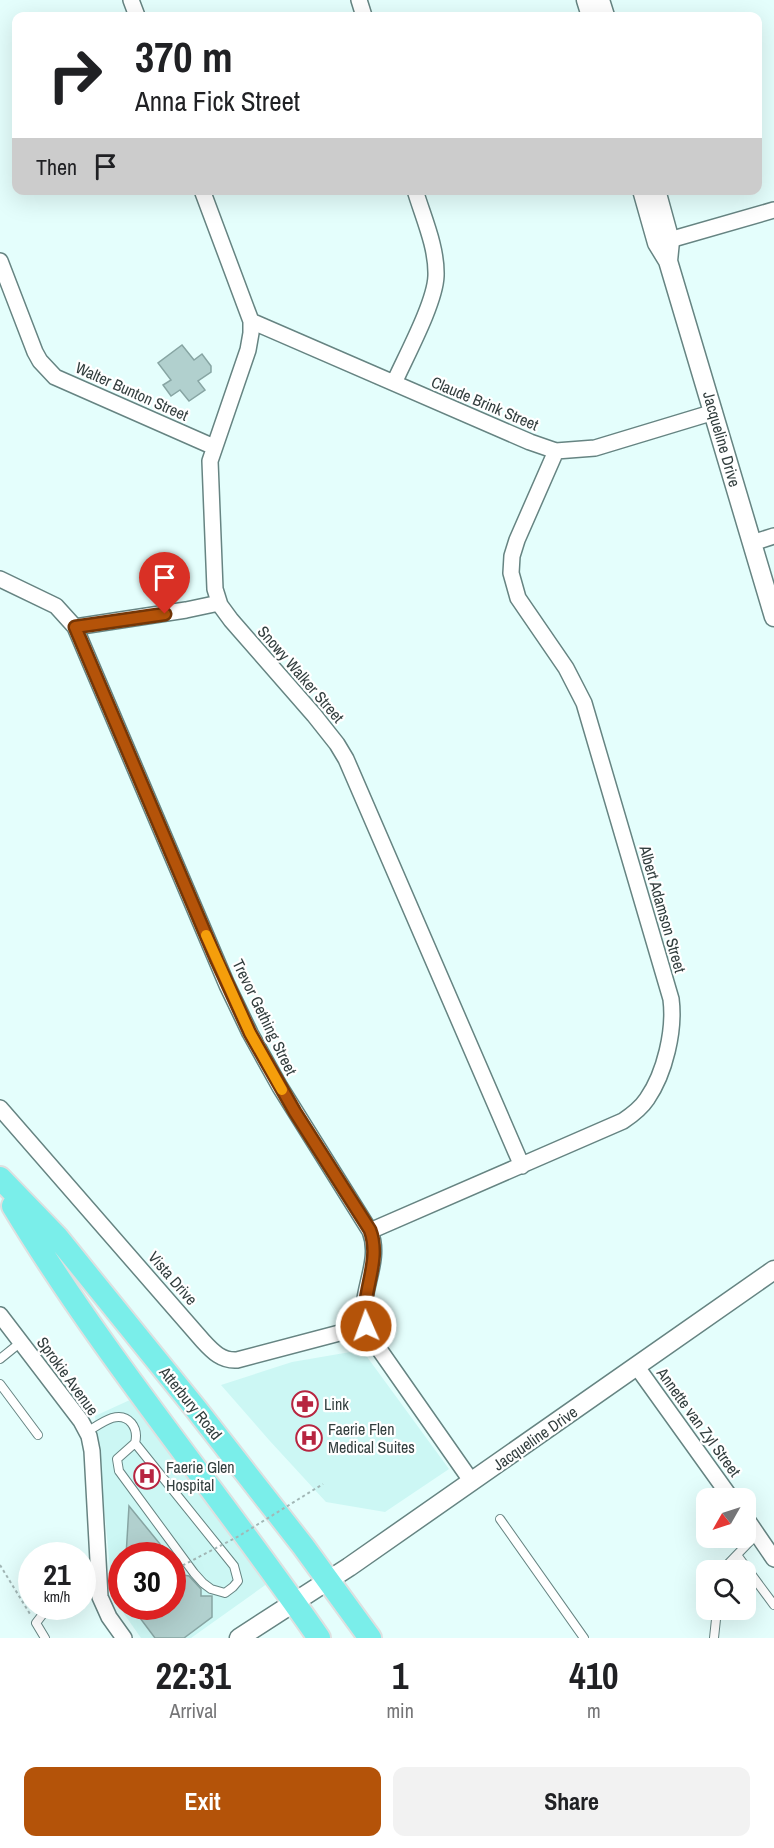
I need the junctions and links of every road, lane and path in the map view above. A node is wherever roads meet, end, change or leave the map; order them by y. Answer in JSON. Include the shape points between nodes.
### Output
{"nodes":[{"id":1,"x":204,"y":195,"type":"edge"},
{"id":2,"x":416,"y":195,"type":"edge"},
{"id":3,"x":644,"y":195,"type":"edge"},
{"id":4,"x":657,"y":195,"type":"edge"},
{"id":5,"x":774,"y":210,"type":"edge"},
{"id":6,"x":664,"y":242,"type":"junction"},
{"id":7,"x":0,"y":261,"type":"edge"},
{"id":8,"x":251,"y":321,"type":"junction"},
{"id":9,"x":394,"y":383,"type":"junction"},
{"id":10,"x":714,"y":412,"type":"junction"},
{"id":11,"x":214,"y":447,"type":"junction"},
{"id":12,"x":556,"y":451,"type":"junction"},
{"id":13,"x":774,"y":536,"type":"edge"},
{"id":14,"x":752,"y":543,"type":"junction"},
{"id":15,"x":0,"y":579,"type":"edge"},
{"id":16,"x":219,"y":603,"type":"junction"},
{"id":17,"x":774,"y":617,"type":"edge"},
{"id":18,"x":75,"y":627,"type":"junction"},
{"id":19,"x":0,"y":1107,"type":"edge"},
{"id":20,"x":522,"y":1166,"type":"junction"},
{"id":21,"x":0,"y":1178,"type":"edge"},
{"id":22,"x":0,"y":1184,"type":"edge"},
{"id":23,"x":370,"y":1230,"type":"junction"},
{"id":24,"x":774,"y":1270,"type":"edge"},
{"id":25,"x":0,"y":1315,"type":"edge"},
{"id":26,"x":366,"y":1326,"type":"junction"},
{"id":27,"x":21,"y":1342,"type":"junction"},
{"id":28,"x":0,"y":1359,"type":"edge"},
{"id":29,"x":637,"y":1366,"type":"junction"},
{"id":30,"x":0,"y":1384,"type":"edge"},
{"id":31,"x":87,"y":1432,"type":"junction"},
{"id":32,"x":38,"y":1436,"type":"dead end"},
{"id":33,"x":135,"y":1443,"type":"junction"},
{"id":34,"x":472,"y":1482,"type":"junction"},
{"id":35,"x":323,"y":1485,"type":"dead end"},
{"id":36,"x":725,"y":1488,"type":"edge"},
{"id":37,"x":500,"y":1519,"type":"dead end"},
{"id":38,"x":757,"y":1534,"type":"joint"},
{"id":39,"x":737,"y":1555,"type":"junction"},
{"id":40,"x":774,"y":1559,"type":"edge"},
{"id":41,"x":732,"y":1560,"type":"edge"},
{"id":42,"x":186,"y":1563,"type":"edge"},
{"id":43,"x":0,"y":1565,"type":"edge"},
{"id":44,"x":328,"y":1581,"type":"junction"},
{"id":45,"x":295,"y":1603,"type":"junction"},
{"id":46,"x":774,"y":1605,"type":"edge"},
{"id":47,"x":38,"y":1620,"type":"edge"},
{"id":48,"x":716,"y":1620,"type":"edge"},
{"id":49,"x":36,"y":1623,"type":"junction"},
{"id":50,"x":45,"y":1638,"type":"edge"},
{"id":51,"x":124,"y":1638,"type":"edge"},
{"id":52,"x":239,"y":1638,"type":"edge"},
{"id":53,"x":319,"y":1638,"type":"edge"},
{"id":54,"x":370,"y":1638,"type":"edge"},
{"id":55,"x":584,"y":1638,"type":"edge"},
{"id":56,"x":714,"y":1638,"type":"edge"}],
"edges":[{"from":1,"to":8,"type":"street","name":"Snowy Walker Street"},
{"from":2,"to":9,"type":"street","via":[[434,256],[435,281]]},
{"from":3,"to":6,"type":"street","name":"Jacqueline Drive"},
{"from":4,"to":6,"type":"street","name":"Jacqueline Drive"},
{"from":5,"to":6,"type":"street"},
{"from":6,"to":10,"type":"street","name":"Jacqueline Drive"},
{"from":7,"to":11,"type":"street","name":"Walter Bunton Street","via":[[35,352],[55,376]]},
{"from":8,"to":9,"type":"street","name":"Claude Brink Street"},
{"from":8,"to":11,"type":"street","name":"Snowy Walker Street","via":[[248,350]]},
{"from":9,"to":12,"type":"street","name":"Claude Brink Street"},
{"from":10,"to":12,"type":"street","name":"Claude Brink Street","via":[[595,448]]},
{"from":10,"to":14,"type":"street","name":"Jacqueline Drive"},
{"from":11,"to":16,"type":"street","name":"Snowy Walker Street","via":[[210,480]]},
{"from":12,"to":20,"type":"street","name":"Albert Adamson Street","via":[[514,548],[513,583],[518,598],[566,668],[584,703],[668,987],[672,1022],[658,1076],[638,1109],[618,1124]]},
{"from":13,"to":14,"type":"street"},
{"from":14,"to":17,"type":"street","name":"Jacqueline Drive"},
{"from":15,"to":18,"type":"street","name":"Trevor Gething Street","via":[[56,606]]},
{"from":16,"to":18,"type":"street"},
{"from":16,"to":20,"type":"street","name":"Snowy Walker Street","via":[[346,759]]},
{"from":18,"to":23,"type":"street","name":"Trevor Gething Street","via":[[250,1033]]},
{"from":19,"to":26,"type":"street","name":"Vista Drive","via":[[218,1356],[237,1360]]},
{"from":20,"to":23,"type":"street","name":"Albert Adamson Street"},
{"from":21,"to":44,"type":"main road","name":"Atterbury Road","via":[[57,1237],[196,1408]]},
{"from":22,"to":45,"type":"main road","name":"Atterbury Road","via":[[44,1256]]},
{"from":23,"to":26,"type":"street","name":"Trevor Gething Street","via":[[374,1248],[365,1301]]},
{"from":24,"to":29,"type":"street","name":"Jacqueline Drive"},
{"from":25,"to":27,"type":"street","name":"Sprokie Avenue"},
{"from":26,"to":34,"type":"street","name":"Trevor Gething Street","via":[[380,1352]]},
{"from":27,"to":28,"type":"lane"},
{"from":27,"to":31,"type":"street","name":"Sprokie Avenue"},
{"from":29,"to":34,"type":"street","name":"Jacqueline Drive"},
{"from":29,"to":36,"type":"street","name":"Annette van Zyl Street"},
{"from":30,"to":32,"type":"lane"},
{"from":31,"to":33,"type":"lane","via":[[112,1418],[124,1418],[135,1426]]},
{"from":31,"to":51,"type":"street","name":"Sprokie Avenue","via":[[92,1451],[100,1597]]},
{"from":33,"to":33,"type":"lane","via":[[234,1566],[238,1581],[230,1591],[211,1589],[194,1573],[119,1471],[117,1459]]},
{"from":34,"to":44,"type":"street","name":"Jacqueline Drive"},
{"from":35,"to":42,"type":"path","bridge":true},
{"from":37,"to":55,"type":"lane"},
{"from":38,"to":39,"type":"lane"},
{"from":38,"to":40,"type":"street"},
{"from":39,"to":41,"type":"lane"},
{"from":39,"to":46,"type":"lane"},
{"from":43,"to":49,"type":"path"},
{"from":44,"to":45,"type":"street","name":"Jacqueline Drive"},
{"from":44,"to":54,"type":"main road","name":"Atterbury Road"},
{"from":45,"to":52,"type":"street","name":"Jacqueline Drive"},
{"from":45,"to":53,"type":"main road","name":"Atterbury Road"},
{"from":47,"to":49,"type":"lane"},
{"from":48,"to":56,"type":"lane"},
{"from":49,"to":50,"type":"lane"}]}
